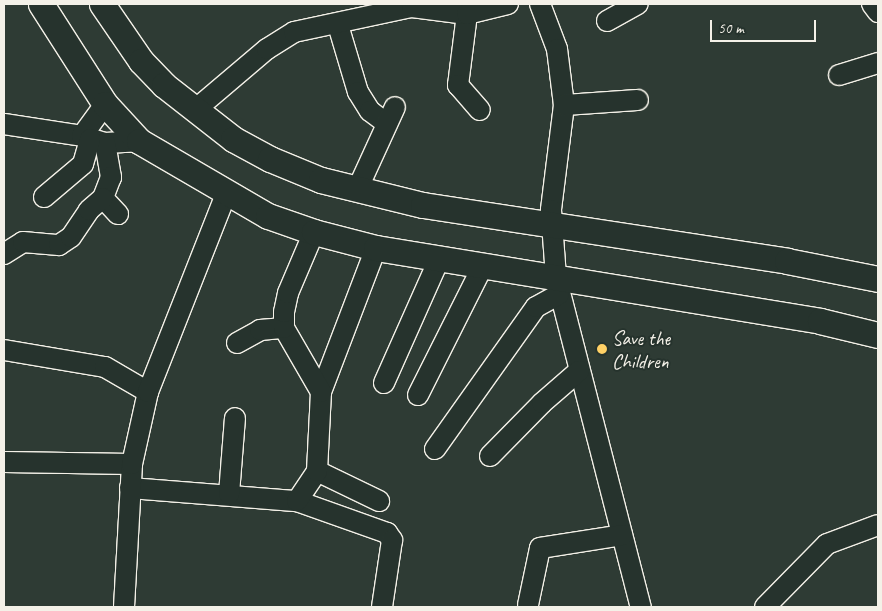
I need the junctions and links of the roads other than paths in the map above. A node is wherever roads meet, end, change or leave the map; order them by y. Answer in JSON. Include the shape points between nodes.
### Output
{"nodes":[{"id":1,"x":41,"y":4,"type":"edge"},
{"id":2,"x":102,"y":4,"type":"edge"},
{"id":3,"x":508,"y":4,"type":"edge"},
{"id":4,"x":540,"y":4,"type":"edge"},
{"id":5,"x":638,"y":4,"type":"edge"},
{"id":6,"x":872,"y":4,"type":"edge"},
{"id":7,"x":412,"y":5,"type":"edge"},
{"id":8,"x":878,"y":12,"type":"edge"},
{"id":9,"x":467,"y":14,"type":"junction"},
{"id":10,"x":607,"y":21,"type":"dead end"},
{"id":11,"x":338,"y":25,"type":"junction"},
{"id":12,"x":878,"y":63,"type":"edge"},
{"id":13,"x":840,"y":75,"type":"dead end"},
{"id":14,"x":638,"y":100,"type":"dead end"},
{"id":15,"x":105,"y":104,"type":"junction"},
{"id":16,"x":564,"y":105,"type":"junction"},
{"id":17,"x":196,"y":110,"type":"junction"},
{"id":18,"x":480,"y":110,"type":"dead end"},
{"id":19,"x":4,"y":124,"type":"edge"},
{"id":20,"x":92,"y":140,"type":"junction"},
{"id":21,"x":139,"y":140,"type":"junction"},
{"id":22,"x":357,"y":190,"type":"junction"},
{"id":23,"x":226,"y":194,"type":"junction"},
{"id":24,"x":44,"y":198,"type":"dead end"},
{"id":25,"x":103,"y":198,"type":"junction"},
{"id":26,"x":118,"y":214,"type":"dead end"},
{"id":27,"x":552,"y":224,"type":"junction"},
{"id":28,"x":314,"y":232,"type":"junction"},
{"id":29,"x":376,"y":248,"type":"junction"},
{"id":30,"x":4,"y":254,"type":"edge"},
{"id":31,"x":440,"y":257,"type":"junction"},
{"id":32,"x":483,"y":266,"type":"junction"},
{"id":33,"x":878,"y":279,"type":"edge"},
{"id":34,"x":558,"y":286,"type":"junction"},
{"id":35,"x":284,"y":328,"type":"junction"},
{"id":36,"x":878,"y":335,"type":"edge"},
{"id":37,"x":237,"y":343,"type":"dead end"},
{"id":38,"x":4,"y":350,"type":"edge"},
{"id":39,"x":579,"y":371,"type":"junction"},
{"id":40,"x":384,"y":383,"type":"dead end"},
{"id":41,"x":148,"y":392,"type":"junction"},
{"id":42,"x":321,"y":392,"type":"junction"},
{"id":43,"x":418,"y":395,"type":"dead end"},
{"id":44,"x":235,"y":418,"type":"dead end"},
{"id":45,"x":435,"y":449,"type":"dead end"},
{"id":46,"x":490,"y":456,"type":"dead end"},
{"id":47,"x":4,"y":462,"type":"edge"},
{"id":48,"x":132,"y":464,"type":"junction"},
{"id":49,"x":317,"y":471,"type":"junction"},
{"id":50,"x":130,"y":488,"type":"junction"},
{"id":51,"x":229,"y":494,"type":"junction"},
{"id":52,"x":297,"y":501,"type":"junction"},
{"id":53,"x":379,"y":501,"type":"dead end"},
{"id":54,"x":878,"y":524,"type":"edge"},
{"id":55,"x":622,"y":535,"type":"junction"},
{"id":56,"x":528,"y":605,"type":"dead end"},
{"id":57,"x":124,"y":607,"type":"edge"},
{"id":58,"x":382,"y":607,"type":"edge"},
{"id":59,"x":641,"y":607,"type":"edge"},
{"id":60,"x":765,"y":607,"type":"edge"}],
"edges":[{"from":1,"to":15,"type":"main road"},
{"from":2,"to":17,"type":"main road","via":[[141,61]]},
{"from":3,"to":9,"type":"street"},
{"from":4,"to":16,"type":"street","via":[[562,70]]},
{"from":5,"to":10,"type":"street"},
{"from":6,"to":8,"type":"street"},
{"from":7,"to":9,"type":"street"},
{"from":7,"to":11,"type":"street"},
{"from":9,"to":18,"type":"street","via":[[458,84]]},
{"from":11,"to":17,"type":"street","via":[[307,28],[284,37]]},
{"from":11,"to":22,"type":"street","via":[[358,92],[370,111],[391,116]]},
{"from":12,"to":13,"type":"street"},
{"from":14,"to":16,"type":"street"},
{"from":15,"to":20,"type":"street"},
{"from":15,"to":21,"type":"main road"},
{"from":16,"to":27,"type":"street"},
{"from":17,"to":22,"type":"main road","via":[[233,139],[270,160]]},
{"from":19,"to":20,"type":"street"},
{"from":20,"to":21,"type":"street"},
{"from":20,"to":24,"type":"street","via":[[83,164]]},
{"from":20,"to":25,"type":"street","via":[[111,177]]},
{"from":21,"to":23,"type":"main road"},
{"from":22,"to":27,"type":"main road","via":[[423,205]]},
{"from":23,"to":28,"type":"main road","via":[[268,216]]},
{"from":23,"to":41,"type":"street"},
{"from":25,"to":26,"type":"street"},
{"from":25,"to":30,"type":"street","via":[[89,210],[71,237],[59,245],[23,242]]},
{"from":27,"to":33,"type":"main road","via":[[788,261]]},
{"from":27,"to":34,"type":"street"},
{"from":28,"to":29,"type":"main road"},
{"from":28,"to":35,"type":"street","via":[[288,293]]},
{"from":29,"to":31,"type":"main road"},
{"from":29,"to":42,"type":"street"},
{"from":31,"to":32,"type":"main road"},
{"from":31,"to":40,"type":"street"},
{"from":32,"to":34,"type":"main road"},
{"from":32,"to":43,"type":"street"},
{"from":34,"to":36,"type":"main road","via":[[820,321]]},
{"from":34,"to":39,"type":"street"},
{"from":34,"to":45,"type":"street","via":[[536,307]]},
{"from":35,"to":37,"type":"street","via":[[260,330]]},
{"from":35,"to":42,"type":"street"},
{"from":38,"to":41,"type":"street","via":[[105,367]]},
{"from":39,"to":46,"type":"street"},
{"from":39,"to":55,"type":"street"},
{"from":41,"to":48,"type":"street"},
{"from":42,"to":49,"type":"street"},
{"from":44,"to":51,"type":"street"},
{"from":47,"to":48,"type":"street"},
{"from":48,"to":50,"type":"street"},
{"from":49,"to":52,"type":"street"},
{"from":49,"to":53,"type":"street"},
{"from":50,"to":51,"type":"street"},
{"from":50,"to":57,"type":"street"},
{"from":51,"to":52,"type":"street"},
{"from":52,"to":58,"type":"street","via":[[392,536]]},
{"from":54,"to":60,"type":"street","via":[[827,544]]},
{"from":55,"to":56,"type":"street","via":[[540,548]]},
{"from":55,"to":59,"type":"street"}]}
